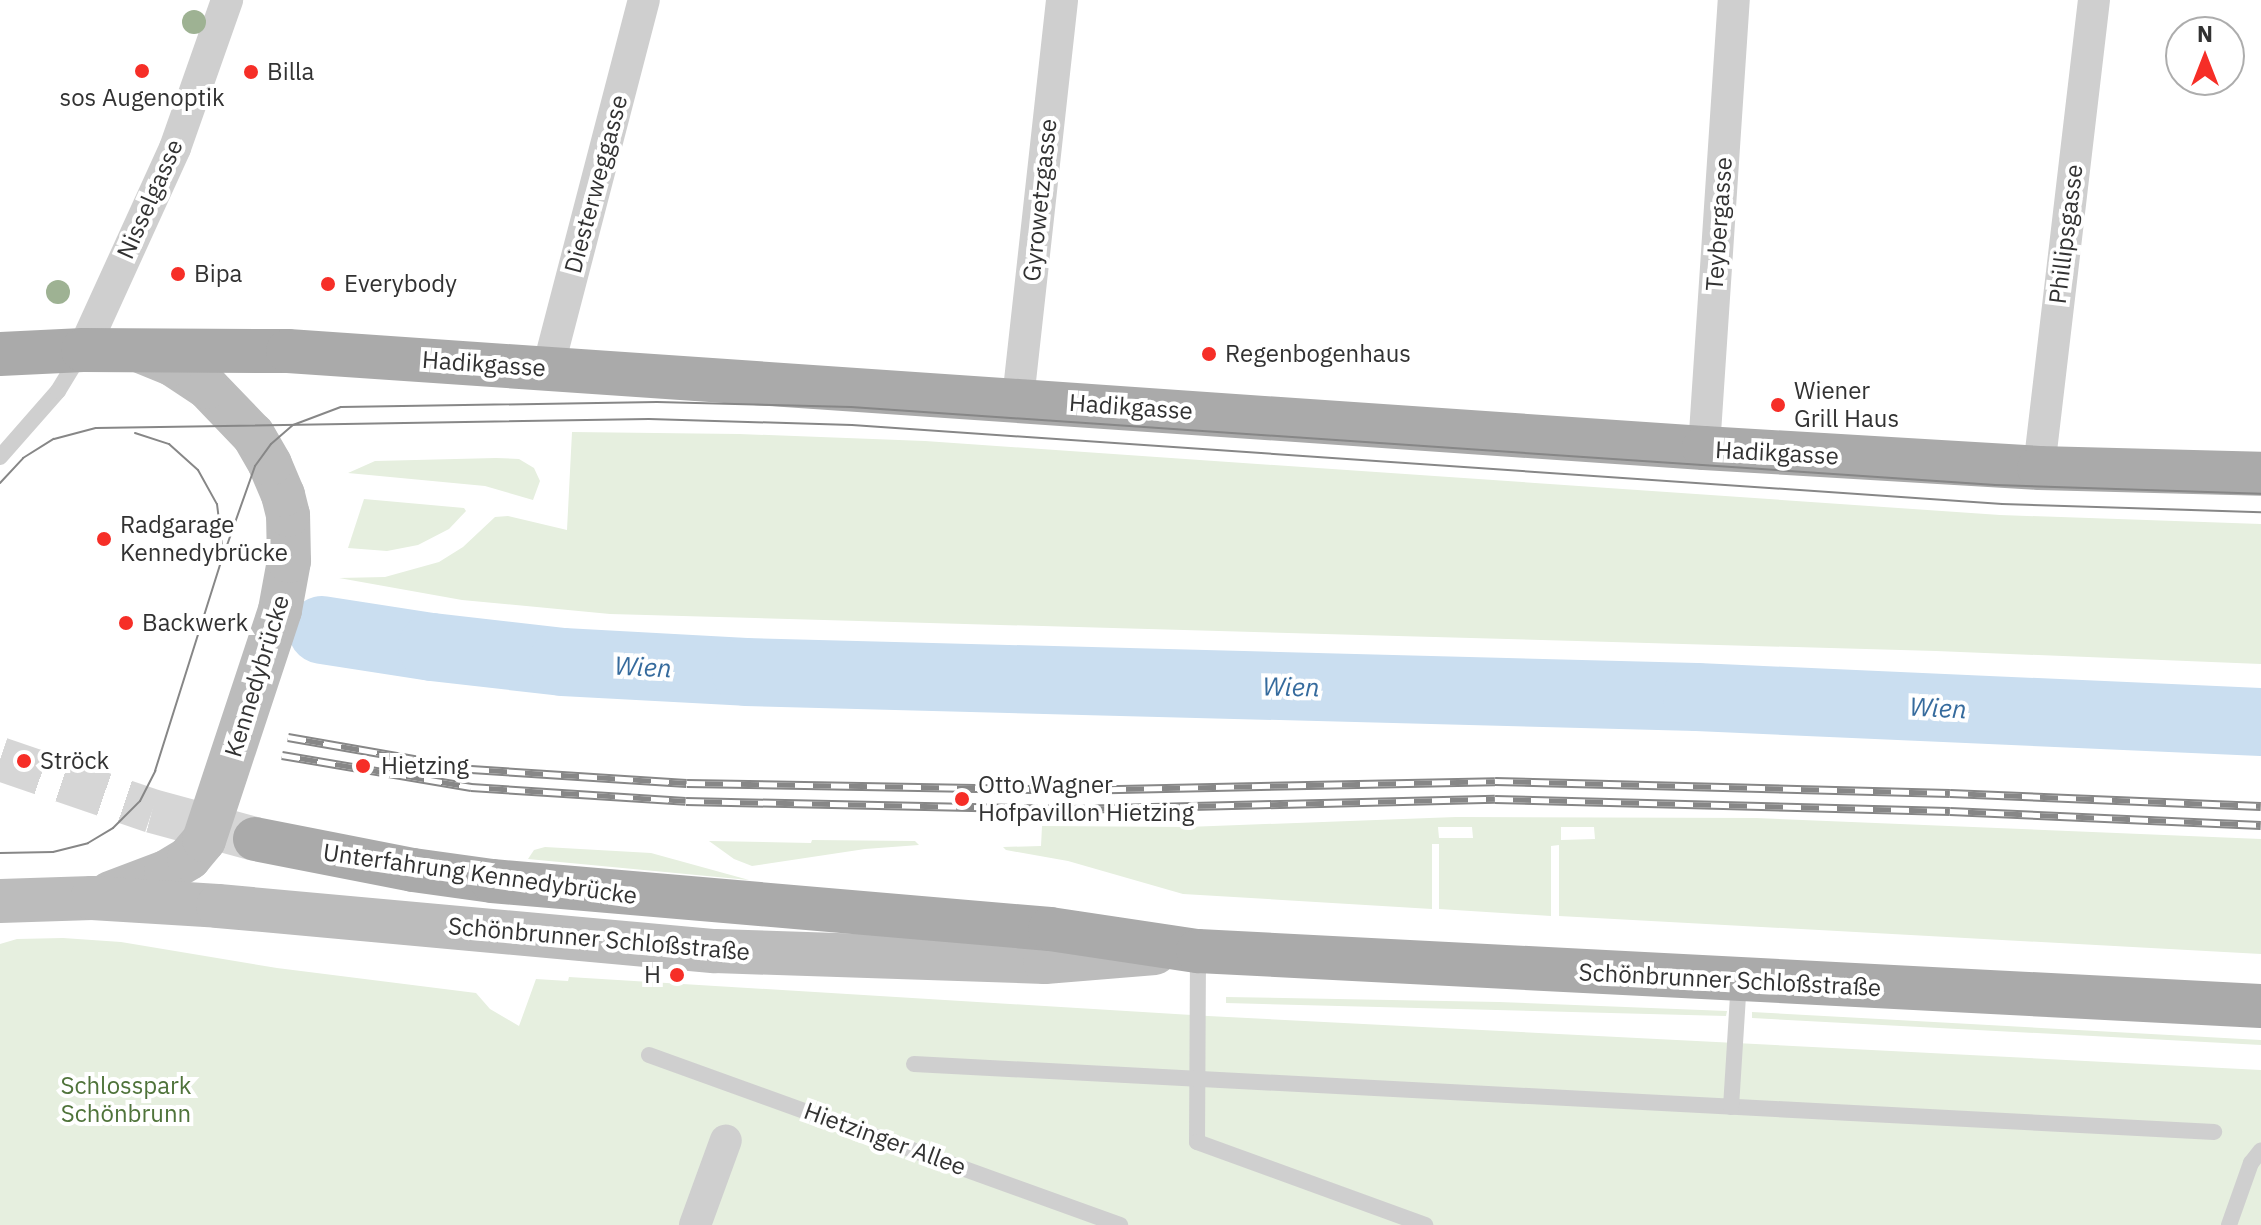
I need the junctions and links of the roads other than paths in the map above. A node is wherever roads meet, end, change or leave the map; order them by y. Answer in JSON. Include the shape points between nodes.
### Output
{"nodes":[{"id":1,"x":227,"y":0,"type":"edge"},
{"id":2,"x":644,"y":0,"type":"edge"},
{"id":3,"x":1062,"y":0,"type":"edge"},
{"id":4,"x":1734,"y":0,"type":"edge"},
{"id":5,"x":2094,"y":0,"type":"edge"},
{"id":6,"x":83,"y":350,"type":"junction"},
{"id":7,"x":139,"y":351,"type":"junction"},
{"id":8,"x":0,"y":354,"type":"edge"},
{"id":9,"x":548,"y":368,"type":"junction"},
{"id":10,"x":0,"y":374,"type":"edge"},
{"id":11,"x":1018,"y":399,"type":"junction"},
{"id":12,"x":1704,"y":448,"type":"junction"},
{"id":13,"x":0,"y":457,"type":"edge"},
{"id":14,"x":2039,"y":468,"type":"junction"},
{"id":15,"x":2261,"y":474,"type":"edge"},
{"id":16,"x":255,"y":839,"type":"tunnel mouth"},
{"id":17,"x":92,"y":898,"type":"junction"},
{"id":18,"x":0,"y":901,"type":"edge"},
{"id":19,"x":706,"y":902,"type":"joint"},
{"id":20,"x":1198,"y":951,"type":"junction"},
{"id":21,"x":1739,"y":980,"type":"junction"},
{"id":22,"x":2261,"y":1006,"type":"edge"},
{"id":23,"x":649,"y":1055,"type":"dead end"},
{"id":24,"x":914,"y":1064,"type":"dead end"},
{"id":25,"x":1196,"y":1080,"type":"junction"},
{"id":26,"x":1731,"y":1107,"type":"junction"},
{"id":27,"x":2214,"y":1132,"type":"dead end"},
{"id":28,"x":726,"y":1140,"type":"dead end"},
{"id":29,"x":2258,"y":1159,"type":"edge"},
{"id":30,"x":695,"y":1225,"type":"edge"},
{"id":31,"x":1120,"y":1225,"type":"edge"},
{"id":32,"x":1425,"y":1225,"type":"edge"},
{"id":33,"x":2229,"y":1225,"type":"edge"}],
"edges":[{"from":1,"to":6,"type":"street","name":"Nisselgasse","via":[[175,148]]},
{"from":2,"to":9,"type":"street","name":"Diesterweggasse"},
{"from":3,"to":11,"type":"street","name":"Gyrowetzgasse"},
{"from":4,"to":12,"type":"street","name":"Teybergasse"},
{"from":5,"to":14,"type":"street","name":"Phillipsgasse"},
{"from":6,"to":7,"type":"main road","name":"Hadikgasse"},
{"from":6,"to":8,"type":"main road","name":"Hadikgasse"},
{"from":6,"to":10,"type":"main road"},
{"from":6,"to":13,"type":"lane","via":[[58,391]]},
{"from":7,"to":9,"type":"main road","name":"Hadikgasse","via":[[261,350]]},
{"from":7,"to":17,"type":"main road","name":"Kennedybrücke","via":[[207,387],[253,435],[283,495],[289,561],[280,610],[204,840],[189,858],[166,872]]},
{"from":9,"to":11,"type":"main road","name":"Hadikgasse"},
{"from":11,"to":12,"type":"main road","name":"Hadikgasse"},
{"from":12,"to":14,"type":"main road","name":"Hadikgasse"},
{"from":14,"to":15,"type":"main road","name":"Hadikgasse"},
{"from":16,"to":19,"type":"main road","name":"Unterfahrung Kennedybrücke","via":[[413,870]]},
{"from":17,"to":18,"type":"main road","name":"Schönbrunner Schloßstraße"},
{"from":17,"to":20,"type":"main road","name":"Schönbrunner Schloßstraße","via":[[715,951],[1045,962]]},
{"from":19,"to":20,"type":"main road","name":"Schönbrunner Schloßstraße","via":[[1050,929]]},
{"from":20,"to":21,"type":"main road","name":"Schönbrunner Schloßstraße"},
{"from":20,"to":25,"type":"lane"},
{"from":21,"to":22,"type":"main road","name":"Schönbrunner Schloßstraße"},
{"from":21,"to":26,"type":"lane"},
{"from":23,"to":31,"type":"lane","name":"Hietzinger Allee"},
{"from":24,"to":25,"type":"lane"},
{"from":25,"to":26,"type":"lane"},
{"from":25,"to":32,"type":"lane","via":[[1197,1142]]},
{"from":26,"to":27,"type":"lane"},
{"from":28,"to":30,"type":"street"},
{"from":29,"to":33,"type":"lane"}]}
